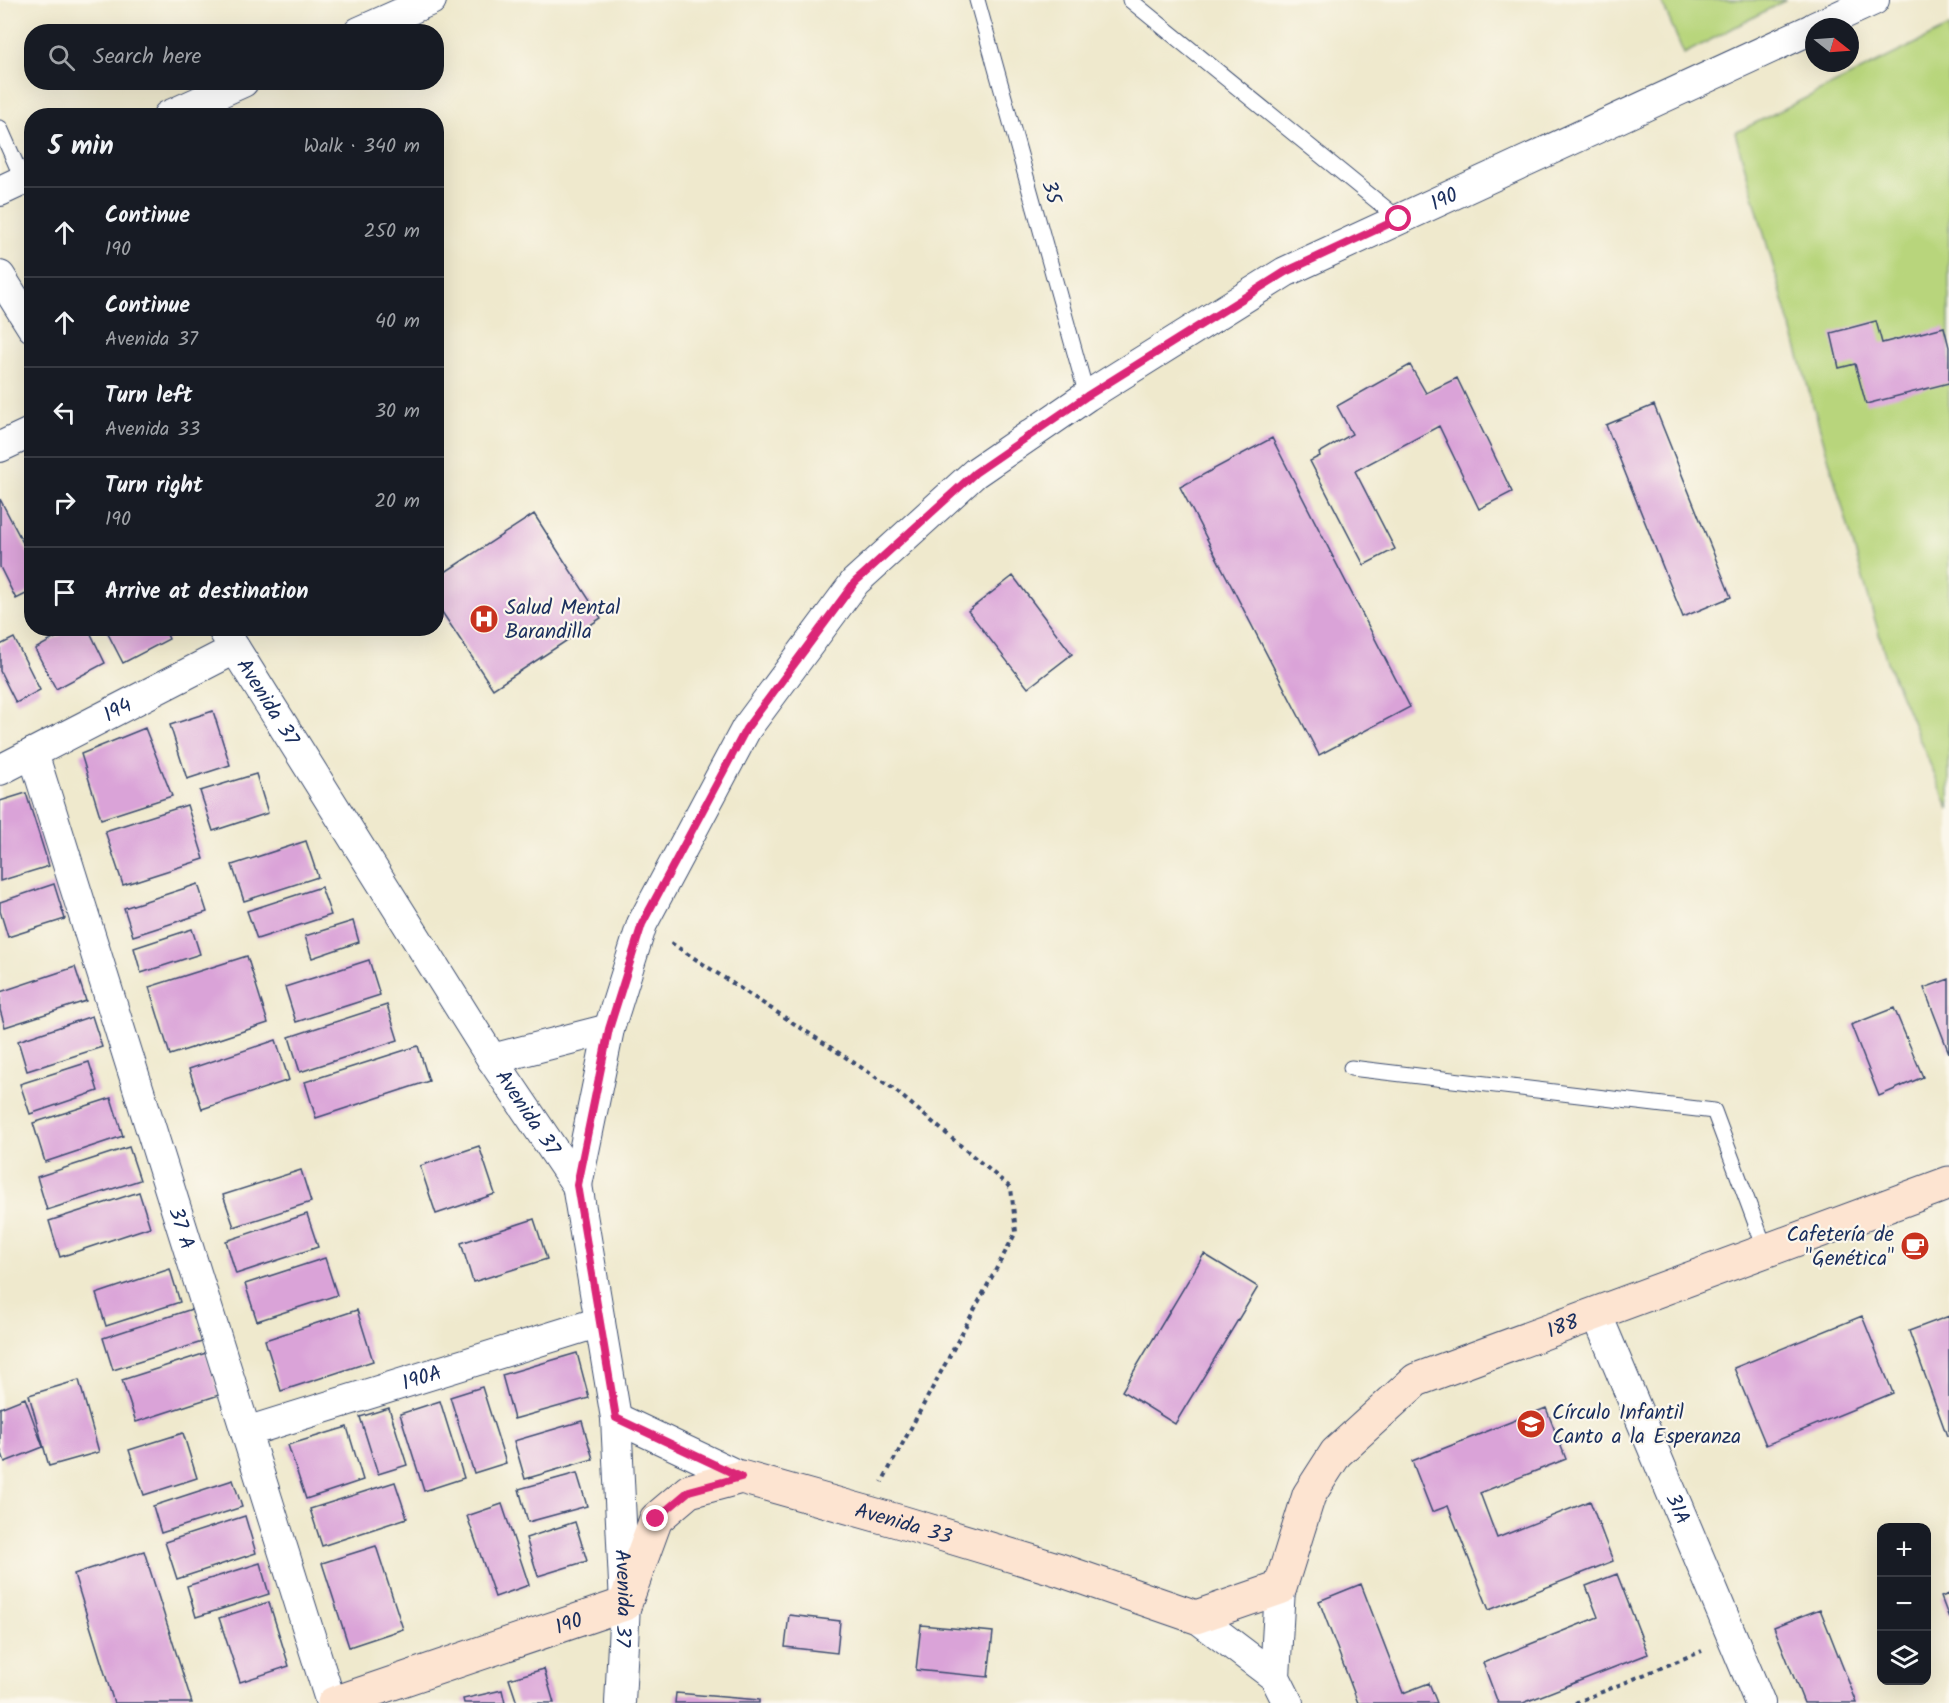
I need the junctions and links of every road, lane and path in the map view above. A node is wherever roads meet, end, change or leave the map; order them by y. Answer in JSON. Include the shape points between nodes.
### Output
{"nodes":[{"id":1,"x":431,"y":0,"type":"edge"},
{"id":2,"x":976,"y":0,"type":"edge"},
{"id":3,"x":1130,"y":0,"type":"edge"},
{"id":4,"x":1874,"y":0,"type":"edge"},
{"id":5,"x":1835,"y":18,"type":"edge"},
{"id":6,"x":377,"y":24,"type":"edge"},
{"id":7,"x":1805,"y":32,"type":"edge"},
{"id":8,"x":225,"y":90,"type":"edge"},
{"id":9,"x":186,"y":108,"type":"edge"},
{"id":10,"x":0,"y":128,"type":"edge"},
{"id":11,"x":18,"y":182,"type":"edge"},
{"id":12,"x":1399,"y":219,"type":"junction"},
{"id":13,"x":0,"y":276,"type":"edge"},
{"id":14,"x":24,"y":314,"type":"edge"},
{"id":15,"x":1087,"y":396,"type":"junction"},
{"id":16,"x":24,"y":436,"type":"edge"},
{"id":17,"x":0,"y":447,"type":"edge"},
{"id":18,"x":228,"y":639,"type":"edge"},
{"id":19,"x":33,"y":753,"type":"junction"},
{"id":20,"x":0,"y":770,"type":"edge"},
{"id":21,"x":642,"y":924,"type":"junction"},
{"id":22,"x":609,"y":1029,"type":"junction"},
{"id":23,"x":492,"y":1059,"type":"junction"},
{"id":24,"x":1351,"y":1068,"type":"dead end"},
{"id":25,"x":1949,"y":1183,"type":"edge"},
{"id":26,"x":577,"y":1185,"type":"junction"},
{"id":27,"x":1766,"y":1251,"type":"junction"},
{"id":28,"x":1597,"y":1315,"type":"junction"},
{"id":29,"x":600,"y":1322,"type":"junction"},
{"id":30,"x":616,"y":1418,"type":"junction"},
{"id":31,"x":246,"y":1432,"type":"junction"},
{"id":32,"x":741,"y":1477,"type":"junction"},
{"id":33,"x":866,"y":1512,"type":"junction"},
{"id":34,"x":1280,"y":1588,"type":"junction"},
{"id":35,"x":625,"y":1604,"type":"junction"},
{"id":36,"x":1196,"y":1617,"type":"junction"},
{"id":37,"x":1733,"y":1639,"type":"junction"},
{"id":38,"x":1281,"y":1690,"type":"edge"},
{"id":39,"x":332,"y":1703,"type":"edge"},
{"id":40,"x":620,"y":1703,"type":"edge"},
{"id":41,"x":1575,"y":1703,"type":"edge"},
{"id":42,"x":1761,"y":1703,"type":"edge"}],
"edges":[{"from":1,"to":6,"type":"street"},
{"from":2,"to":15,"type":"lane","name":"35"},
{"from":3,"to":12,"type":"lane"},
{"from":4,"to":5,"type":"street","name":"190"},
{"from":7,"to":12,"type":"street","name":"190"},
{"from":8,"to":9,"type":"street"},
{"from":10,"to":11,"type":"lane"},
{"from":12,"to":15,"type":"street","name":"190","via":[[1285,272]]},
{"from":13,"to":14,"type":"street"},
{"from":15,"to":21,"type":"street","name":"190","via":[[975,473],[855,582],[746,729]]},
{"from":16,"to":17,"type":"street"},
{"from":18,"to":19,"type":"street","name":"194"},
{"from":18,"to":23,"type":"street","name":"Avenida 37"},
{"from":19,"to":20,"type":"street","name":"194"},
{"from":19,"to":31,"type":"street","name":"37 A"},
{"from":21,"to":22,"type":"street","name":"190"},
{"from":21,"to":33,"type":"path","via":[[891,1087],[1011,1188],[1016,1232]]},
{"from":22,"to":23,"type":"street"},
{"from":22,"to":26,"type":"street","name":"190"},
{"from":23,"to":26,"type":"street","name":"Avenida 37"},
{"from":24,"to":27,"type":"lane","via":[[1714,1111]]},
{"from":25,"to":27,"type":"street","name":"188"},
{"from":26,"to":29,"type":"street","name":"Avenida 37"},
{"from":27,"to":28,"type":"street","name":"188"},
{"from":28,"to":34,"type":"street","name":"188","via":[[1416,1380],[1336,1453],[1310,1495]]},
{"from":28,"to":37,"type":"street","name":"31A"},
{"from":29,"to":30,"type":"street","name":"Avenida 37"},
{"from":29,"to":31,"type":"street","name":"190A"},
{"from":30,"to":32,"type":"street","name":"Avenida 33"},
{"from":30,"to":35,"type":"street","name":"Avenida 37"},
{"from":31,"to":39,"type":"street","name":"37 A"},
{"from":32,"to":33,"type":"street","name":"Avenida 33"},
{"from":32,"to":35,"type":"street","via":[[689,1491],[656,1519]]},
{"from":33,"to":36,"type":"street","name":"Avenida 33","via":[[1060,1570]]},
{"from":34,"to":36,"type":"street"},
{"from":34,"to":38,"type":"street","name":"Avenida 33"},
{"from":35,"to":39,"type":"street","name":"190"},
{"from":35,"to":40,"type":"street","name":"Avenida 37"},
{"from":36,"to":38,"type":"street","name":"Avenida 33"},
{"from":37,"to":41,"type":"path"},
{"from":37,"to":42,"type":"street","name":"31A"}]}
